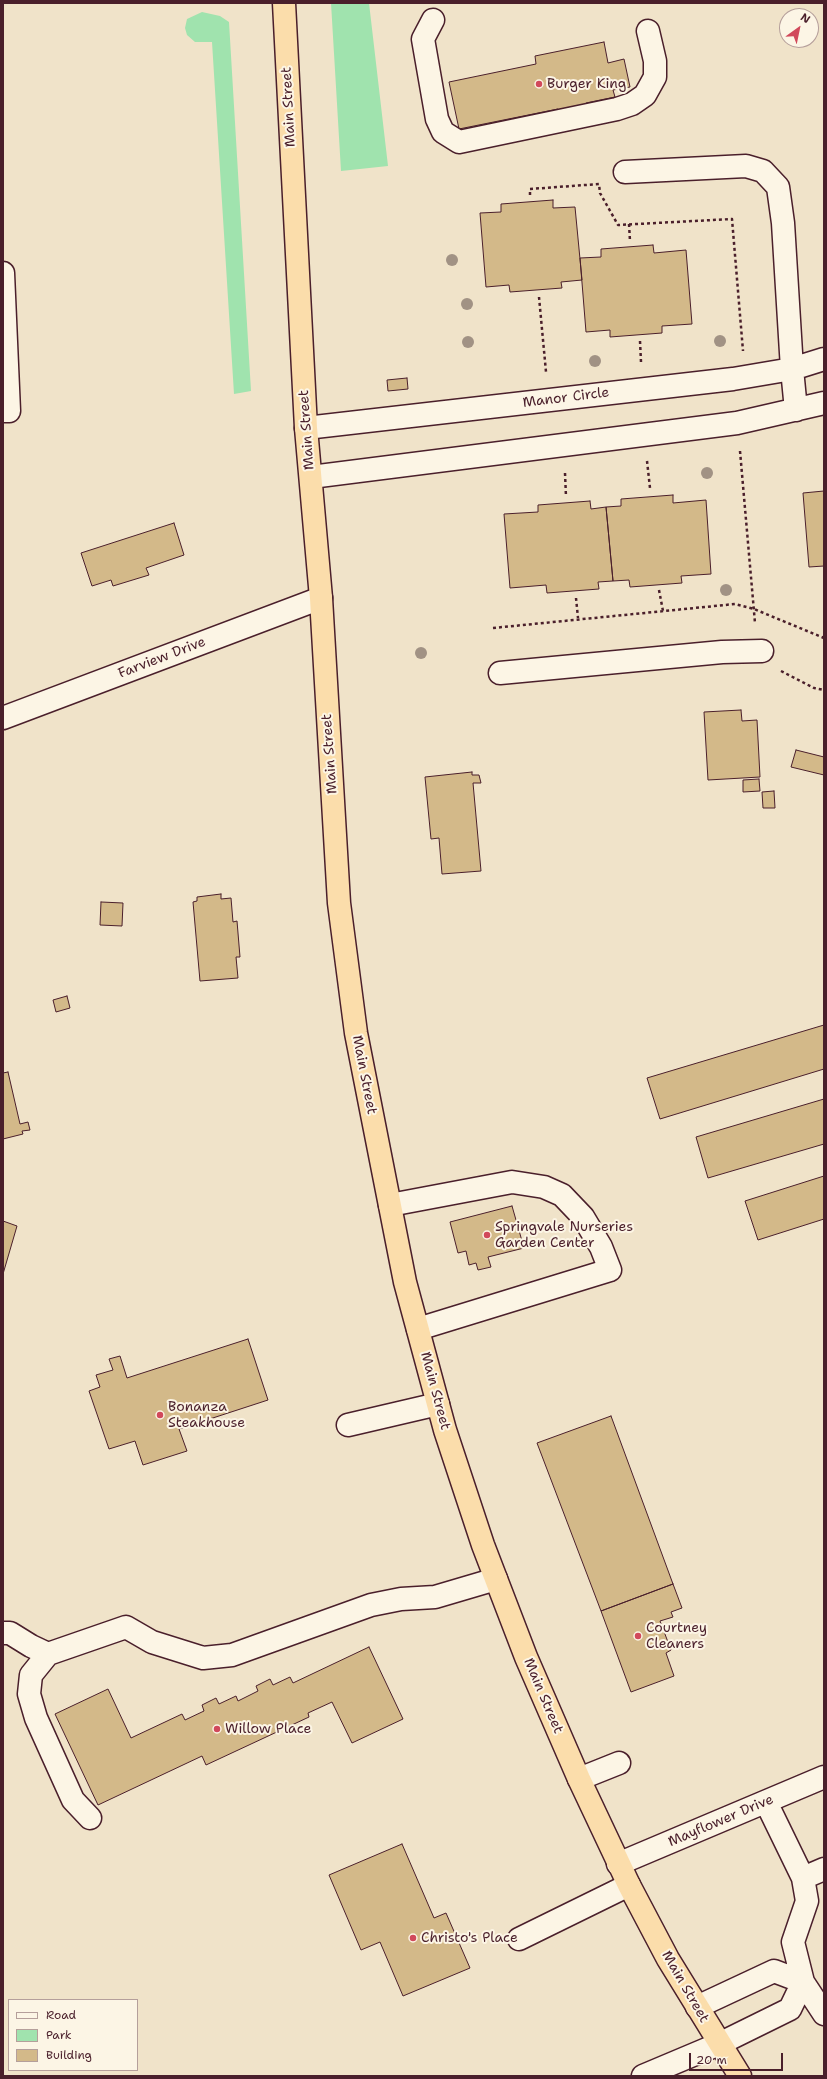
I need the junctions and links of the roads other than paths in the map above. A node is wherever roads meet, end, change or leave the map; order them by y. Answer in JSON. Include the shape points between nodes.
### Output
{"nodes":[{"id":1,"x":284,"y":3,"type":"edge"},
{"id":2,"x":434,"y":20,"type":"dead end"},
{"id":3,"x":648,"y":31,"type":"dead end"},
{"id":4,"x":625,"y":172,"type":"dead end"},
{"id":5,"x":3,"y":273,"type":"edge"},
{"id":6,"x":824,"y":358,"type":"edge"},
{"id":7,"x":792,"y":369,"type":"junction"},
{"id":8,"x":824,"y":403,"type":"edge"},
{"id":9,"x":796,"y":410,"type":"junction"},
{"id":10,"x":3,"y":411,"type":"edge"},
{"id":11,"x":306,"y":428,"type":"junction"},
{"id":12,"x":311,"y":477,"type":"junction"},
{"id":13,"x":320,"y":598,"type":"junction"},
{"id":14,"x":762,"y":651,"type":"road end"},
{"id":15,"x":500,"y":674,"type":"dead end"},
{"id":16,"x":3,"y":718,"type":"edge"},
{"id":17,"x":390,"y":1205,"type":"junction"},
{"id":18,"x":418,"y":1329,"type":"junction"},
{"id":19,"x":438,"y":1404,"type":"junction"},
{"id":20,"x":348,"y":1425,"type":"dead end"},
{"id":21,"x":496,"y":1579,"type":"junction"},
{"id":22,"x":3,"y":1632,"type":"edge"},
{"id":23,"x":48,"y":1654,"type":"junction"},
{"id":24,"x":619,"y":1763,"type":"dead end"},
{"id":25,"x":824,"y":1777,"type":"edge"},
{"id":26,"x":580,"y":1779,"type":"junction"},
{"id":27,"x":766,"y":1802,"type":"junction"},
{"id":28,"x":90,"y":1818,"type":"dead end"},
{"id":29,"x":618,"y":1864,"type":"junction"},
{"id":30,"x":824,"y":1869,"type":"edge"},
{"id":31,"x":803,"y":1878,"type":"junction"},
{"id":32,"x":629,"y":1885,"type":"junction"},
{"id":33,"x":519,"y":1939,"type":"dead end"},
{"id":34,"x":802,"y":1982,"type":"junction"},
{"id":35,"x":697,"y":2007,"type":"junction"},
{"id":36,"x":824,"y":2014,"type":"edge"},
{"id":37,"x":719,"y":2044,"type":"junction"},
{"id":38,"x":643,"y":2076,"type":"edge"},
{"id":39,"x":740,"y":2076,"type":"edge"}],
"edges":[{"from":1,"to":11,"type":"highway","name":"Main Street"},
{"from":2,"to":3,"type":"street","via":[[423,39],[437,119],[443,132],[459,142],[632,104],[645,95],[655,77],[655,60]]},
{"from":4,"to":7,"type":"street","via":[[746,166],[762,171],[778,187],[783,223]]},
{"from":5,"to":10,"type":"street","via":[[9,411]]},
{"from":6,"to":7,"type":"street","name":"Manor Circle"},
{"from":7,"to":9,"type":"street"},
{"from":7,"to":11,"type":"street","name":"Manor Circle"},
{"from":8,"to":9,"type":"street"},
{"from":9,"to":12,"type":"street","via":[[737,423]]},
{"from":11,"to":12,"type":"highway","name":"Main Street"},
{"from":12,"to":13,"type":"highway","name":"Main Street"},
{"from":13,"to":16,"type":"street","name":"Farview Drive"},
{"from":13,"to":17,"type":"highway","name":"Main Street","via":[[340,903],[356,1033]]},
{"from":14,"to":15,"type":"street","via":[[722,652]]},
{"from":17,"to":18,"type":"highway","name":"Main Street","via":[[405,1282]]},
{"from":17,"to":18,"type":"street","via":[[512,1182],[544,1187],[562,1195],[583,1218],[601,1247],[610,1270]]},
{"from":18,"to":19,"type":"highway","name":"Main Street"},
{"from":19,"to":20,"type":"street"},
{"from":19,"to":21,"type":"highway","name":"Main Street"},
{"from":21,"to":23,"type":"street","via":[[435,1597],[401,1599],[371,1605],[232,1655],[203,1658],[152,1642],[126,1627]]},
{"from":21,"to":26,"type":"highway","name":"Main Street","via":[[526,1657]]},
{"from":22,"to":23,"type":"street","via":[[10,1633]]},
{"from":23,"to":28,"type":"street","via":[[31,1675],[29,1694],[36,1718],[73,1800]]},
{"from":24,"to":26,"type":"street"},
{"from":25,"to":27,"type":"street","name":"Mayflower Drive"},
{"from":26,"to":29,"type":"highway","name":"Main Street"},
{"from":27,"to":29,"type":"street","name":"Mayflower Drive"},
{"from":27,"to":31,"type":"street"},
{"from":29,"to":32,"type":"highway","name":"Main Street"},
{"from":30,"to":31,"type":"street"},
{"from":31,"to":34,"type":"street","via":[[807,1901],[793,1942]]},
{"from":32,"to":33,"type":"street"},
{"from":32,"to":35,"type":"highway","name":"Main Street"},
{"from":34,"to":35,"type":"street","via":[[774,1972]]},
{"from":34,"to":36,"type":"street"},
{"from":34,"to":37,"type":"street","via":[[790,2009]]},
{"from":35,"to":37,"type":"highway","name":"Main Street"},
{"from":37,"to":38,"type":"street"},
{"from":37,"to":39,"type":"highway","name":"Main Street"}]}
